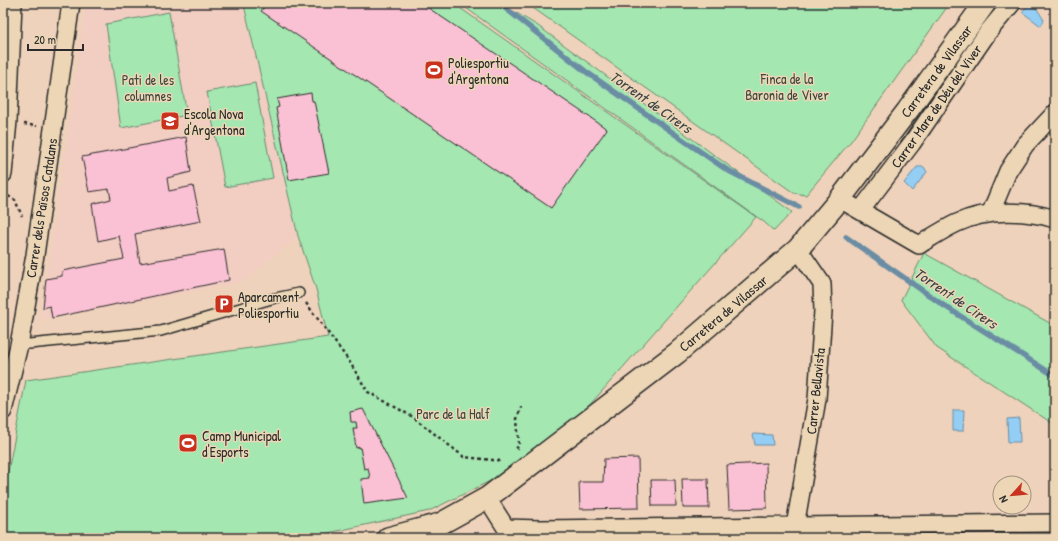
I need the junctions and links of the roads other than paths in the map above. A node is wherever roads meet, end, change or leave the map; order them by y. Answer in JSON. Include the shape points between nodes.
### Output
{"nodes":[{"id":1,"x":12,"y":3,"type":"edge"},
{"id":2,"x":71,"y":3,"type":"edge"},
{"id":3,"x":985,"y":3,"type":"edge"},
{"id":4,"x":1012,"y":3,"type":"edge"},
{"id":5,"x":1055,"y":113,"type":"edge"},
{"id":6,"x":5,"y":122,"type":"edge"},
{"id":7,"x":3,"y":174,"type":"edge"},
{"id":8,"x":840,"y":199,"type":"junction"},
{"id":9,"x":861,"y":210,"type":"junction"},
{"id":10,"x":991,"y":212,"type":"junction"},
{"id":11,"x":1055,"y":220,"type":"edge"},
{"id":12,"x":798,"y":249,"type":"junction"},
{"id":13,"x":299,"y":293,"type":"road end"},
{"id":14,"x":19,"y":345,"type":"junction"},
{"id":15,"x":3,"y":412,"type":"edge"},
{"id":16,"x":487,"y":498,"type":"junction"},
{"id":17,"x":1055,"y":523,"type":"edge"},
{"id":18,"x":794,"y":532,"type":"edge"},
{"id":19,"x":507,"y":533,"type":"edge"},
{"id":20,"x":388,"y":538,"type":"edge"}],
"edges":[{"from":1,"to":6,"type":"street"},
{"from":2,"to":14,"type":"street","name":"Carrer dels Països Catalans","via":[[35,254]]},
{"from":3,"to":8,"type":"street","name":"Carretera de Vilassar"},
{"from":4,"to":9,"type":"street","name":"Carrer Mare de Déu del Viver","via":[[988,32],[912,143]]},
{"from":5,"to":10,"type":"street","via":[[1025,144],[1008,170]]},
{"from":6,"to":7,"type":"street"},
{"from":8,"to":9,"type":"street"},
{"from":8,"to":12,"type":"street","name":"Carretera de Vilassar"},
{"from":9,"to":10,"type":"street","via":[[919,245],[958,222]]},
{"from":10,"to":11,"type":"street","via":[[1038,214]]},
{"from":12,"to":16,"type":"street","name":"Carretera de Vilassar","via":[[677,353]]},
{"from":12,"to":18,"type":"street","name":"Carrer Bellavista","via":[[822,284],[823,311],[817,399]]},
{"from":13,"to":14,"type":"lane","via":[[161,331]]},
{"from":14,"to":15,"type":"street","name":"Carrer dels Països Catalans"},
{"from":16,"to":19,"type":"street"},
{"from":16,"to":20,"type":"street","name":"Carretera de Vilassar","via":[[440,524]]},
{"from":17,"to":18,"type":"street"},
{"from":18,"to":19,"type":"street","via":[[540,529]]}]}
